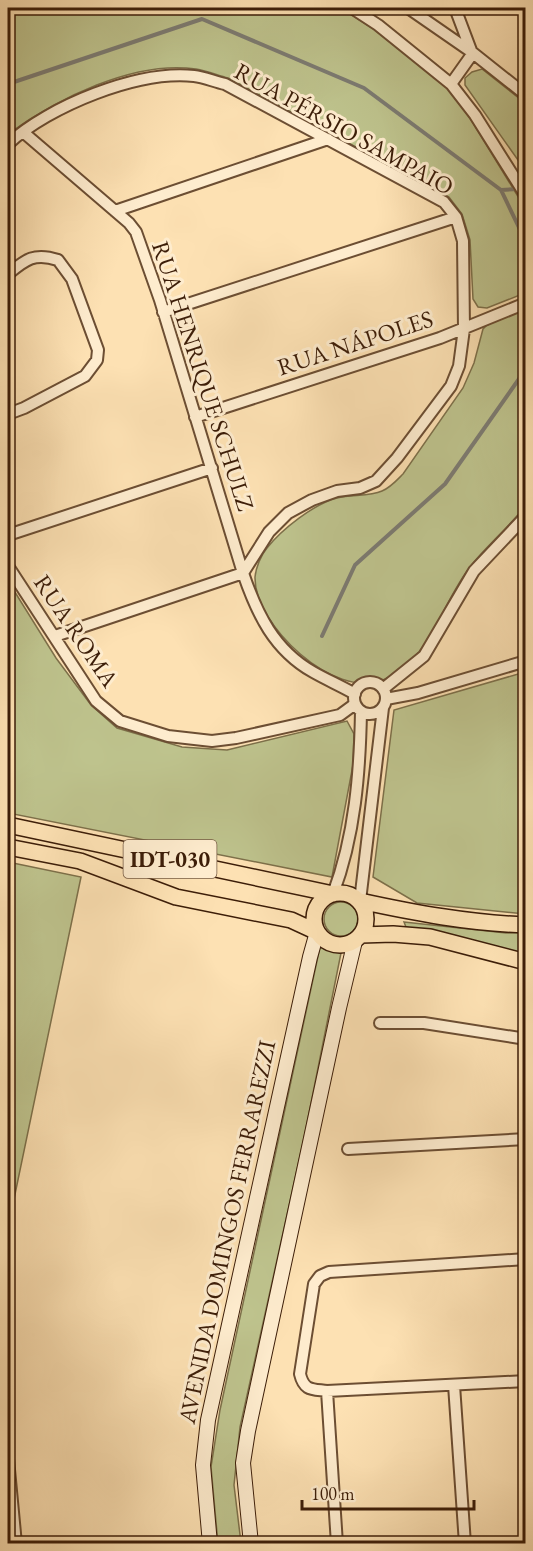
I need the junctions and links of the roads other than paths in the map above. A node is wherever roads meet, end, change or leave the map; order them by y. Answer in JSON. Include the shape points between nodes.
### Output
{"nodes":[{"id":1,"x":352,"y":8,"type":"edge"},
{"id":2,"x":408,"y":8,"type":"edge"},
{"id":3,"x":455,"y":8,"type":"edge"},
{"id":4,"x":472,"y":53,"type":"junction"},
{"id":5,"x":451,"y":84,"type":"junction"},
{"id":6,"x":525,"y":95,"type":"edge"},
{"id":7,"x":23,"y":132,"type":"junction"},
{"id":8,"x":328,"y":139,"type":"junction"},
{"id":9,"x":8,"y":144,"type":"edge"},
{"id":10,"x":525,"y":196,"type":"edge"},
{"id":11,"x":115,"y":211,"type":"junction"},
{"id":12,"x":456,"y":217,"type":"junction"},
{"id":13,"x":8,"y":274,"type":"edge"},
{"id":14,"x":525,"y":303,"type":"edge"},
{"id":15,"x":163,"y":312,"type":"junction"},
{"id":16,"x":464,"y":329,"type":"junction"},
{"id":17,"x":8,"y":414,"type":"edge"},
{"id":18,"x":195,"y":417,"type":"junction"},
{"id":19,"x":212,"y":468,"type":"junction"},
{"id":20,"x":525,"y":516,"type":"edge"},
{"id":21,"x":8,"y":535,"type":"edge"},
{"id":22,"x":8,"y":566,"type":"edge"},
{"id":23,"x":243,"y":573,"type":"junction"},
{"id":24,"x":55,"y":636,"type":"junction"},
{"id":25,"x":525,"y":662,"type":"edge"},
{"id":26,"x":384,"y":699,"type":"junction"},
{"id":27,"x":357,"y":703,"type":"junction"},
{"id":28,"x":8,"y":825,"type":"edge"},
{"id":29,"x":8,"y":847,"type":"edge"},
{"id":30,"x":333,"y":894,"type":"junction"},
{"id":31,"x":360,"y":901,"type":"junction"},
{"id":32,"x":525,"y":925,"type":"edge"},
{"id":33,"x":317,"y":932,"type":"junction"},
{"id":34,"x":358,"y":938,"type":"junction"},
{"id":35,"x":525,"y":962,"type":"edge"},
{"id":36,"x":380,"y":1023,"type":"dead end"},
{"id":37,"x":525,"y":1039,"type":"edge"},
{"id":38,"x":525,"y":1139,"type":"edge"},
{"id":39,"x":348,"y":1149,"type":"dead end"},
{"id":40,"x":525,"y":1259,"type":"edge"},
{"id":41,"x":525,"y":1382,"type":"edge"},
{"id":42,"x":454,"y":1385,"type":"junction"},
{"id":43,"x":327,"y":1391,"type":"junction"},
{"id":44,"x":8,"y":1459,"type":"edge"},
{"id":45,"x":16,"y":1544,"type":"edge"},
{"id":46,"x":210,"y":1544,"type":"edge"},
{"id":47,"x":251,"y":1544,"type":"edge"},
{"id":48,"x":337,"y":1544,"type":"edge"},
{"id":49,"x":465,"y":1544,"type":"edge"}],
"edges":[{"from":1,"to":5,"type":"street"},
{"from":2,"to":4,"type":"street"},
{"from":3,"to":4,"type":"street"},
{"from":4,"to":5,"type":"street"},
{"from":4,"to":6,"type":"street"},
{"from":5,"to":10,"type":"street"},
{"from":7,"to":8,"type":"street","name":"RUA PÉRSIO SAMPAIO","via":[[80,100],[125,83],[160,76],[195,76],[225,84]]},
{"from":7,"to":9,"type":"street","name":"RUA PÉRSIO SAMPAIO"},
{"from":7,"to":11,"type":"street","name":"RUA HENRIQUE SCHULZ"},
{"from":8,"to":11,"type":"street"},
{"from":8,"to":12,"type":"street","name":"RUA PÉRSIO SAMPAIO","via":[[444,202]]},
{"from":11,"to":15,"type":"street","name":"RUA HENRIQUE SCHULZ","via":[[136,232]]},
{"from":12,"to":15,"type":"street"},
{"from":12,"to":16,"type":"street","name":"RUA PÉRSIO SAMPAIO","via":[[463,241]]},
{"from":13,"to":17,"type":"street","via":[[32,258],[58,260],[72,279],[98,350],[93,367],[85,376]]},
{"from":14,"to":16,"type":"street","name":"RUA NÁPOLES"},
{"from":15,"to":18,"type":"street","name":"RUA HENRIQUE SCHULZ"},
{"from":16,"to":18,"type":"street","name":"RUA NÁPOLES"},
{"from":16,"to":23,"type":"street","name":"RUA PÉRSIO SAMPAIO","via":[[459,366],[451,386],[388,469],[376,481],[312,500],[288,513],[269,532]]},
{"from":18,"to":19,"type":"street","name":"RUA HENRIQUE SCHULZ"},
{"from":19,"to":21,"type":"street"},
{"from":19,"to":23,"type":"street","name":"RUA HENRIQUE SCHULZ"},
{"from":20,"to":26,"type":"street","via":[[474,571],[424,656]]},
{"from":22,"to":24,"type":"street","name":"RUA ROMA"},
{"from":23,"to":24,"type":"street"},
{"from":23,"to":27,"type":"street","via":[[263,622],[276,642],[293,658],[337,684]]},
{"from":24,"to":27,"type":"street","name":"RUA ROMA","via":[[96,701],[120,721],[168,736],[212,741],[236,738],[340,715]]},
{"from":25,"to":26,"type":"street","name":"RUA ROMA"},
{"from":26,"to":27,"type":"street","name":"RUA ROMA","via":[[372,714]]},
{"from":26,"to":27,"type":"street","name":"RUA ROMA","via":[[375,683],[370,682],[360,686]]},
{"from":26,"to":31,"type":"street"},
{"from":27,"to":30,"type":"street","via":[[359,760],[348,848]]},
{"from":28,"to":30,"type":"main road","number":"IDT-030"},
{"from":29,"to":33,"type":"main road","number":"IDT-030","via":[[80,861],[176,897],[291,920]]},
{"from":30,"to":31,"type":"main road","via":[[347,894]]},
{"from":30,"to":33,"type":"main road","via":[[316,910]]},
{"from":31,"to":32,"type":"main road","via":[[483,923]]},
{"from":31,"to":34,"type":"main road","via":[[367,921]]},
{"from":33,"to":34,"type":"main road","via":[[338,945]]},
{"from":33,"to":46,"type":"main road","name":"AVENIDA DOMINGOS FERRAREZZI","via":[[208,1420],[202,1465]]},
{"from":34,"to":35,"type":"main road","via":[[393,934],[430,937]]},
{"from":34,"to":47,"type":"main road","via":[[339,1008],[248,1431],[243,1463]]},
{"from":36,"to":37,"type":"street","via":[[424,1023]]},
{"from":38,"to":39,"type":"street"},
{"from":40,"to":43,"type":"street","via":[[329,1272],[320,1276],[314,1284],[300,1374],[308,1389]]},
{"from":41,"to":42,"type":"street"},
{"from":42,"to":43,"type":"street"},
{"from":42,"to":49,"type":"street"},
{"from":43,"to":48,"type":"street"},
{"from":44,"to":45,"type":"street"}]}
